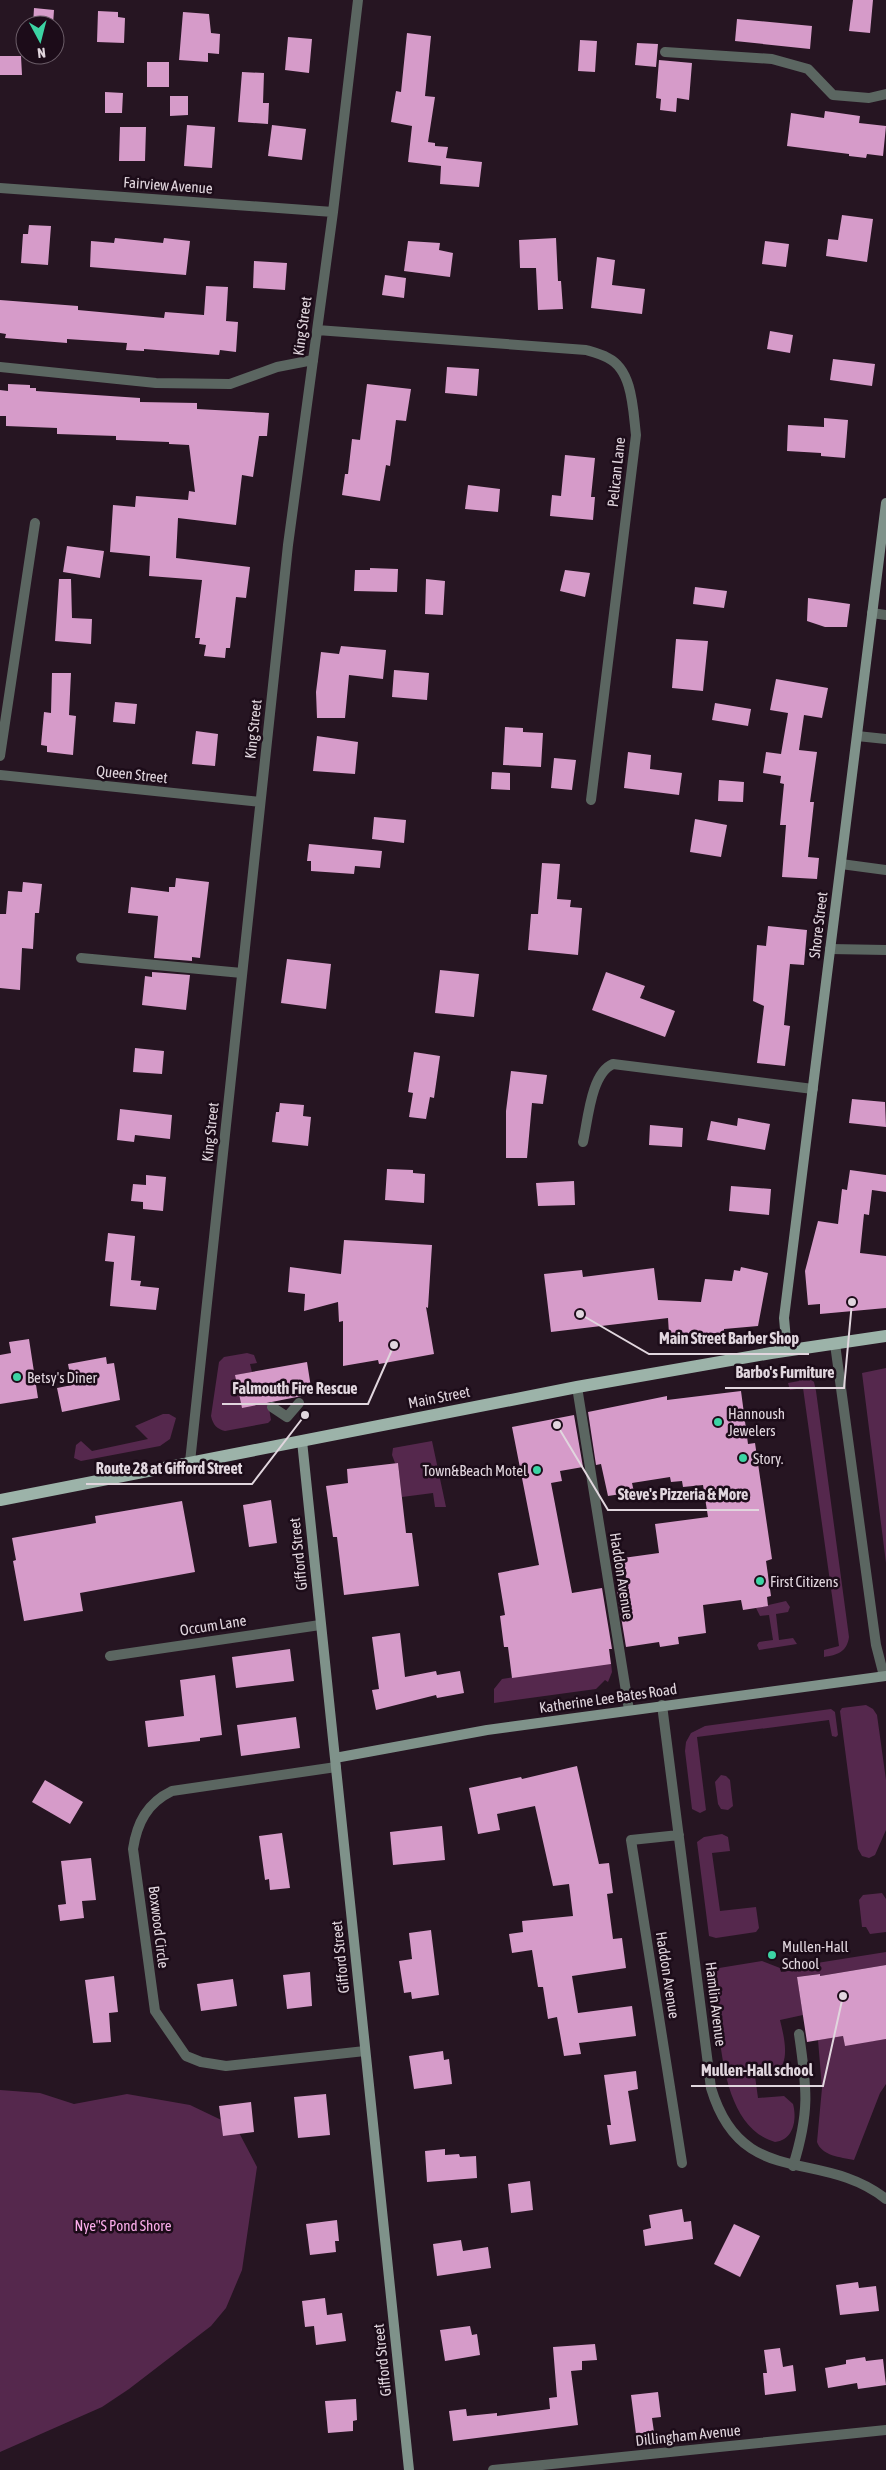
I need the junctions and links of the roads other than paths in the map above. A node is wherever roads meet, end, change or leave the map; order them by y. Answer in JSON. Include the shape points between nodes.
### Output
{"nodes":[{"id":1,"x":358,"y":0,"type":"edge"},
{"id":2,"x":664,"y":52,"type":"dead end"},
{"id":3,"x":886,"y":94,"type":"edge"},
{"id":4,"x":0,"y":188,"type":"edge"},
{"id":5,"x":333,"y":212,"type":"junction"},
{"id":6,"x":316,"y":330,"type":"junction"},
{"id":7,"x":313,"y":360,"type":"junction"},
{"id":8,"x":0,"y":367,"type":"edge"},
{"id":9,"x":886,"y":503,"type":"edge"},
{"id":10,"x":35,"y":524,"type":"dead end"},
{"id":11,"x":872,"y":613,"type":"junction"},
{"id":12,"x":886,"y":615,"type":"edge"},
{"id":13,"x":857,"y":736,"type":"junction"},
{"id":14,"x":886,"y":739,"type":"edge"},
{"id":15,"x":0,"y":756,"type":"edge"},
{"id":16,"x":0,"y":775,"type":"edge"},
{"id":17,"x":591,"y":800,"type":"dead end"},
{"id":18,"x":260,"y":802,"type":"junction"},
{"id":19,"x":841,"y":864,"type":"junction"},
{"id":20,"x":886,"y":870,"type":"edge"},
{"id":21,"x":830,"y":949,"type":"junction"},
{"id":22,"x":886,"y":950,"type":"edge"},
{"id":23,"x":81,"y":958,"type":"dead end"},
{"id":24,"x":242,"y":973,"type":"junction"},
{"id":25,"x":813,"y":1089,"type":"junction"},
{"id":26,"x":583,"y":1142,"type":"dead end"},
{"id":27,"x":886,"y":1336,"type":"edge"},
{"id":28,"x":835,"y":1344,"type":"junction"},
{"id":29,"x":787,"y":1351,"type":"junction"},
{"id":30,"x":577,"y":1388,"type":"junction"},
{"id":31,"x":299,"y":1403,"type":"dead end"},
{"id":32,"x":272,"y":1407,"type":"dead end"},
{"id":33,"x":302,"y":1441,"type":"junction"},
{"id":34,"x":190,"y":1462,"type":"junction"},
{"id":35,"x":0,"y":1500,"type":"edge"},
{"id":36,"x":320,"y":1625,"type":"junction"},
{"id":37,"x":110,"y":1656,"type":"dead end"},
{"id":38,"x":885,"y":1676,"type":"edge"},
{"id":39,"x":662,"y":1705,"type":"junction"},
{"id":40,"x":628,"y":1710,"type":"junction"},
{"id":41,"x":335,"y":1762,"type":"junction"},
{"id":42,"x":679,"y":1834,"type":"junction"},
{"id":43,"x":799,"y":2034,"type":"dead end"},
{"id":44,"x":365,"y":2051,"type":"junction"},
{"id":45,"x":682,"y":2164,"type":"dead end"},
{"id":46,"x":793,"y":2166,"type":"junction"},
{"id":47,"x":886,"y":2198,"type":"edge"},
{"id":48,"x":886,"y":2430,"type":"edge"},
{"id":49,"x":409,"y":2470,"type":"edge"},
{"id":50,"x":493,"y":2470,"type":"edge"}],
"edges":[{"from":1,"to":5,"type":"street","name":"King Street"},
{"from":2,"to":3,"type":"street","via":[[772,59],[808,69],[833,95],[868,98]]},
{"from":4,"to":5,"type":"street","name":"Fairview Avenue"},
{"from":5,"to":6,"type":"street","name":"King Street"},
{"from":6,"to":7,"type":"street","name":"King Street"},
{"from":6,"to":17,"type":"street","name":"Pelican Lane","via":[[586,350],[610,358],[623,371],[636,435]]},
{"from":7,"to":8,"type":"street","via":[[277,367],[230,384],[156,383]]},
{"from":7,"to":18,"type":"street","name":"King Street","via":[[288,545]]},
{"from":9,"to":11,"type":"main road","name":"Shore Street"},
{"from":10,"to":15,"type":"street"},
{"from":11,"to":12,"type":"street"},
{"from":11,"to":13,"type":"main road","name":"Shore Street"},
{"from":13,"to":14,"type":"street"},
{"from":13,"to":19,"type":"main road","name":"Shore Street"},
{"from":16,"to":18,"type":"street","name":"Queen Street"},
{"from":18,"to":24,"type":"street","name":"King Street"},
{"from":19,"to":20,"type":"street"},
{"from":19,"to":21,"type":"main road","name":"Shore Street"},
{"from":21,"to":22,"type":"street"},
{"from":21,"to":25,"type":"main road","name":"Shore Street"},
{"from":23,"to":24,"type":"street"},
{"from":24,"to":34,"type":"street","name":"King Street"},
{"from":25,"to":26,"type":"street","via":[[614,1064],[606,1067],[595,1087]]},
{"from":25,"to":29,"type":"main road","name":"Shore Street","via":[[784,1318]]},
{"from":27,"to":28,"type":"main road","name":"Main Street"},
{"from":28,"to":29,"type":"main road","name":"Main Street"},
{"from":28,"to":38,"type":"street","via":[[876,1645]]},
{"from":29,"to":30,"type":"main road","name":"Main Street"},
{"from":30,"to":33,"type":"main road","name":"Main Street"},
{"from":30,"to":40,"type":"street","name":"Haddon Avenue"},
{"from":31,"to":32,"type":"street","via":[[287,1417]]},
{"from":33,"to":34,"type":"main road","name":"Main Street"},
{"from":33,"to":36,"type":"main road","name":"Gifford Street"},
{"from":34,"to":35,"type":"main road","name":"Main Street"},
{"from":36,"to":37,"type":"street","name":"Occum Lane"},
{"from":36,"to":41,"type":"main road","name":"Gifford Street"},
{"from":38,"to":39,"type":"main road","name":"Katherine Lee Bates Road"},
{"from":39,"to":40,"type":"main road","name":"Katherine Lee Bates Road"},
{"from":39,"to":42,"type":"street","name":"Hamlin Avenue"},
{"from":40,"to":41,"type":"main road","name":"Katherine Lee Bates Road","via":[[486,1730]]},
{"from":41,"to":44,"type":"main road","name":"Gifford Street"},
{"from":41,"to":44,"type":"street","name":"Boxwood Circle","via":[[172,1791],[145,1812],[136,1831],[133,1850],[155,2011],[186,2056],[226,2066]]},
{"from":42,"to":45,"type":"street","name":"Haddon Avenue","via":[[631,1840]]},
{"from":42,"to":46,"type":"street","name":"Hamlin Avenue","via":[[711,2088],[717,2107],[724,2123],[738,2139],[754,2151]]},
{"from":43,"to":46,"type":"street","via":[[807,2104],[803,2136]]},
{"from":44,"to":49,"type":"main road","name":"Gifford Street"},
{"from":46,"to":47,"type":"street","name":"Hamlin Avenue","via":[[849,2178]]},
{"from":48,"to":50,"type":"street","name":"Dillingham Avenue"}]}
